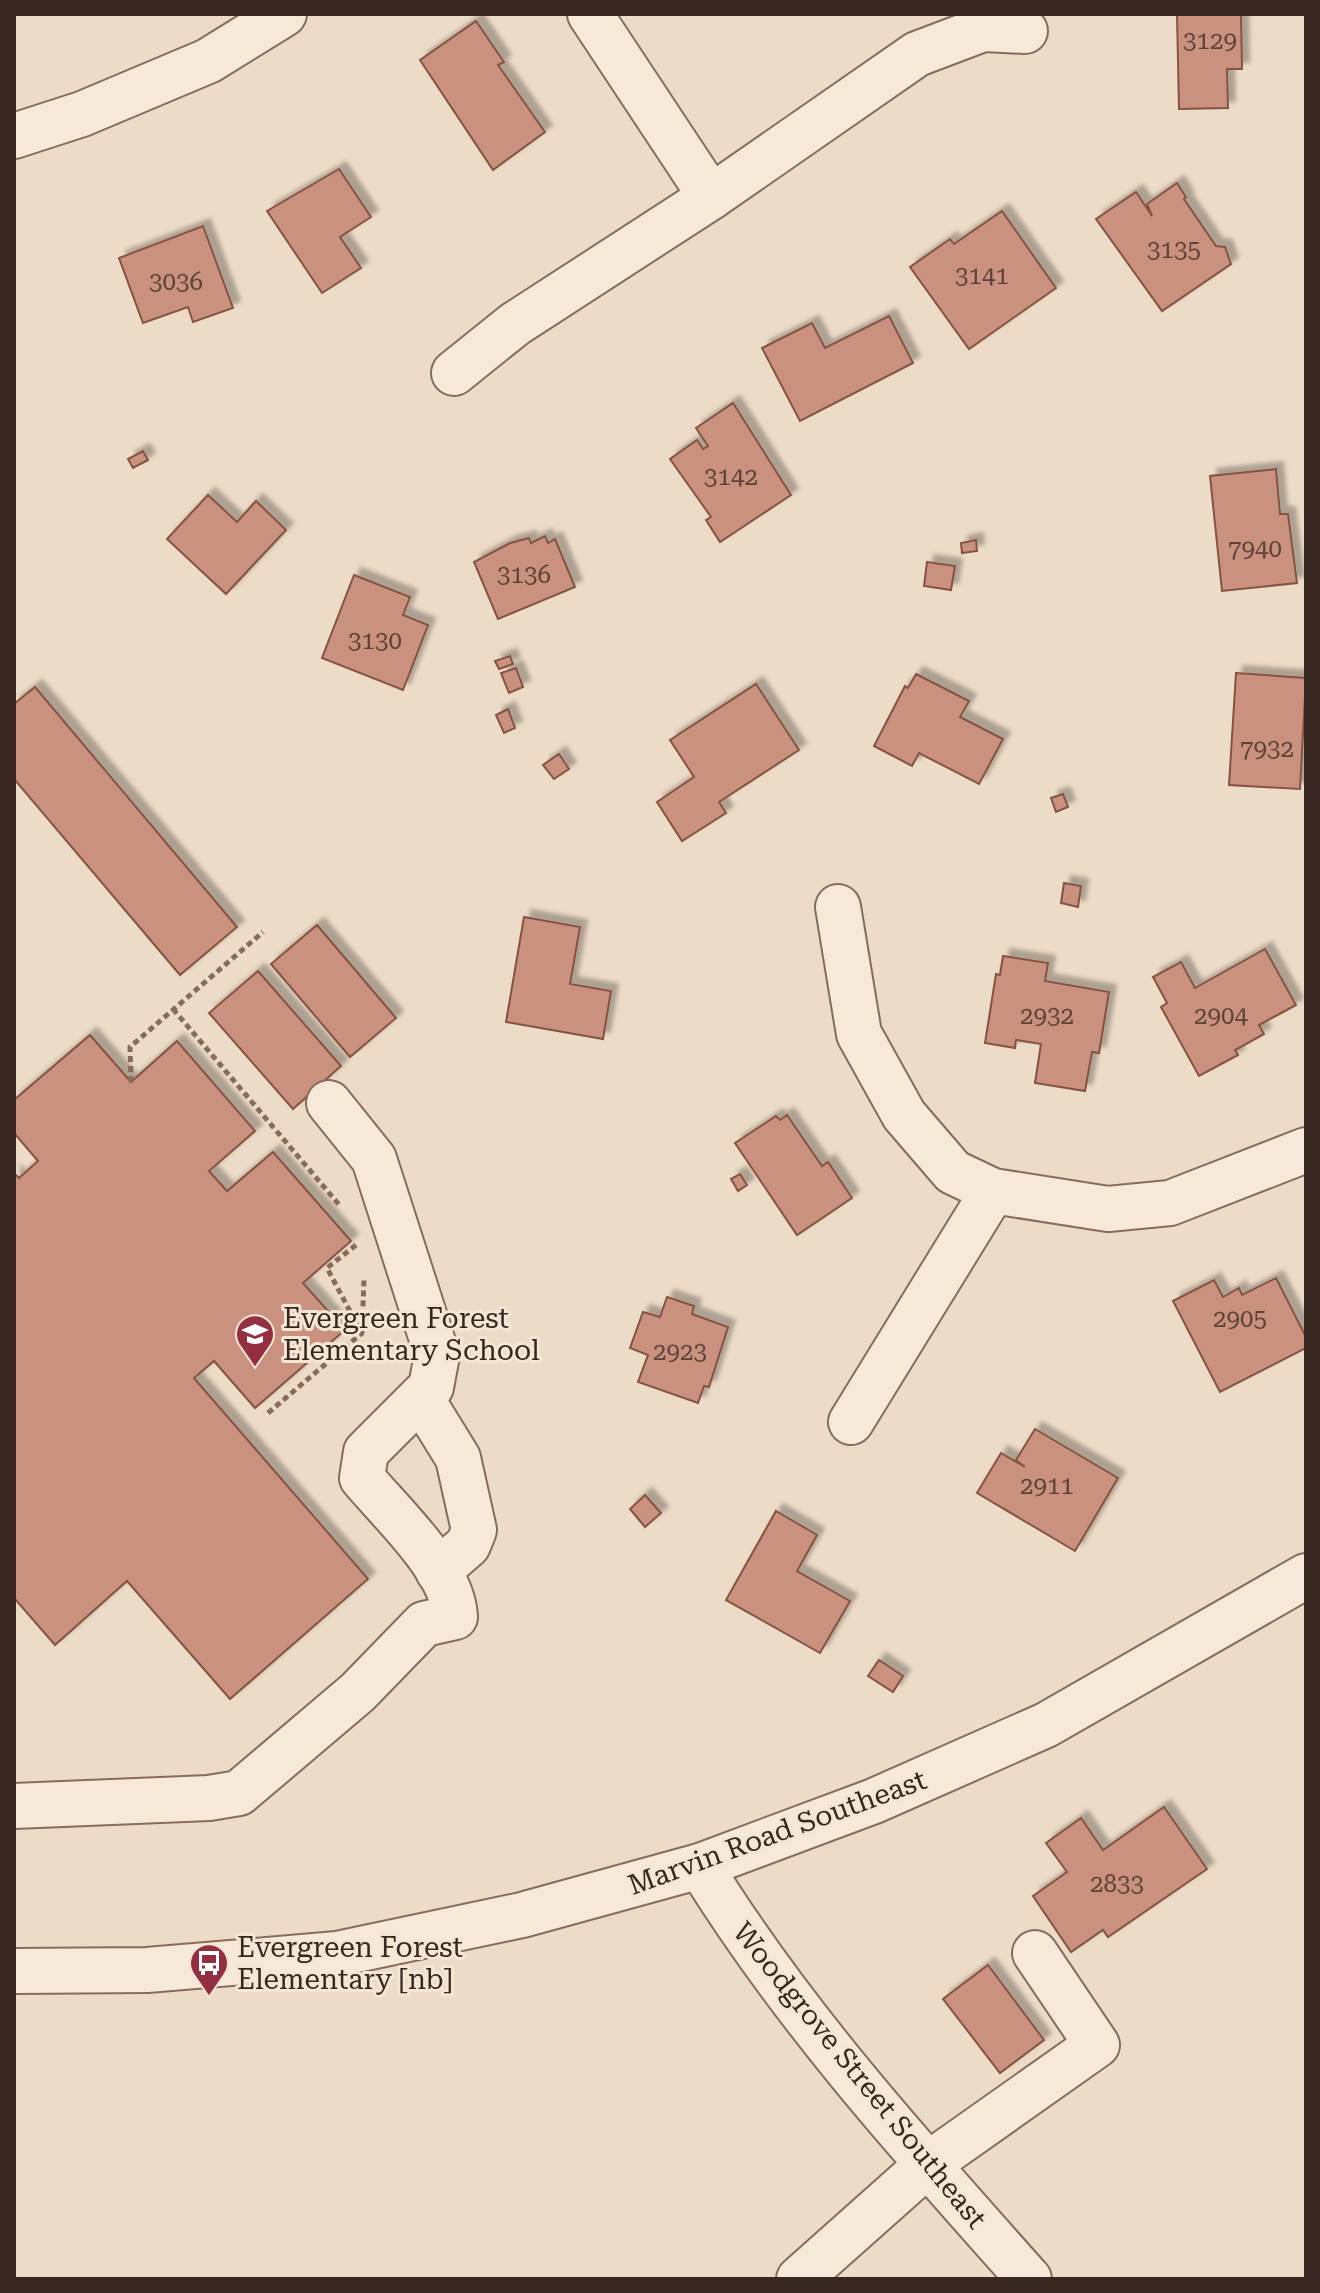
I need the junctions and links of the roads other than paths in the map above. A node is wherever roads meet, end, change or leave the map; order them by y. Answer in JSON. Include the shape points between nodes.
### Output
{"nodes":[{"id":1,"x":284,"y":14,"type":"edge"},
{"id":2,"x":590,"y":14,"type":"edge"},
{"id":3,"x":1025,"y":31,"type":"dead end"},
{"id":4,"x":14,"y":136,"type":"edge"},
{"id":5,"x":711,"y":197,"type":"junction"},
{"id":6,"x":454,"y":373,"type":"dead end"},
{"id":7,"x":838,"y":907,"type":"dead end"},
{"id":8,"x":329,"y":1103,"type":"dead end"},
{"id":9,"x":1306,"y":1150,"type":"edge"},
{"id":10,"x":993,"y":1191,"type":"junction"},
{"id":11,"x":421,"y":1398,"type":"junction"},
{"id":12,"x":851,"y":1422,"type":"dead end"},
{"id":13,"x":438,"y":1571,"type":"junction"},
{"id":14,"x":1306,"y":1576,"type":"edge"},
{"id":15,"x":14,"y":1806,"type":"edge"},
{"id":16,"x":700,"y":1866,"type":"junction"},
{"id":17,"x":1035,"y":1953,"type":"dead end"},
{"id":18,"x":14,"y":1971,"type":"edge"},
{"id":19,"x":927,"y":2165,"type":"junction"},
{"id":20,"x":799,"y":2279,"type":"edge"},
{"id":21,"x":1029,"y":2279,"type":"edge"}],
"edges":[{"from":1,"to":4,"type":"street","via":[[208,61],[82,114]]},
{"from":2,"to":5,"type":"street"},
{"from":3,"to":5,"type":"street","via":[[983,29],[917,54]]},
{"from":5,"to":6,"type":"street","via":[[515,324]]},
{"from":7,"to":10,"type":"street","via":[[859,1034],[904,1115],[953,1172]]},
{"from":8,"to":11,"type":"street","via":[[374,1159],[437,1355],[431,1387]]},
{"from":9,"to":10,"type":"street","via":[[1170,1203],[1108,1209]]},
{"from":10,"to":12,"type":"street"},
{"from":11,"to":13,"type":"street","via":[[458,1458],[474,1530],[468,1545]]},
{"from":11,"to":13,"type":"street","via":[[366,1452],[362,1478]]},
{"from":13,"to":15,"type":"street","via":[[454,1596],[455,1617],[424,1624],[358,1692],[239,1793]]},
{"from":14,"to":16,"type":"street","name":"Marvin Road Southeast","via":[[1046,1725],[874,1801]]},
{"from":16,"to":18,"type":"street","name":"Marvin Road Southeast","via":[[522,1915],[337,1954],[147,1970]]},
{"from":16,"to":19,"type":"street","name":"Woodgrove Street Southeast","via":[[749,1945]]},
{"from":17,"to":19,"type":"street","via":[[1097,2045]]},
{"from":19,"to":20,"type":"street"},
{"from":19,"to":21,"type":"street","name":"Woodgrove Street Southeast"}]}
